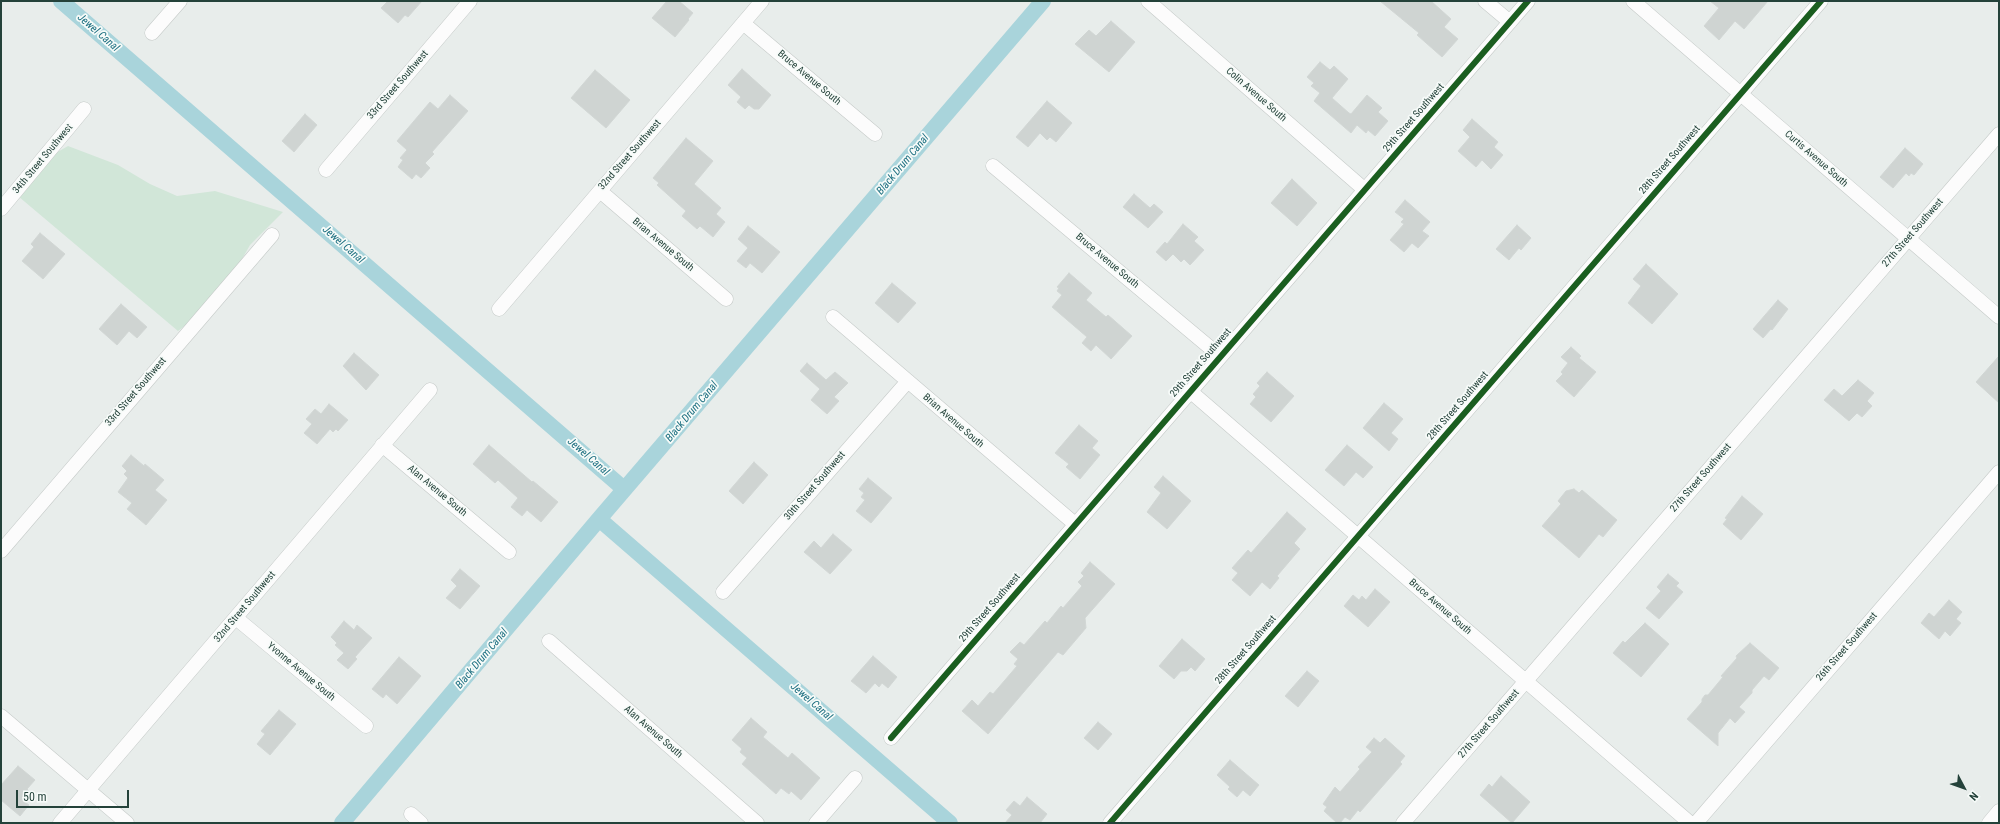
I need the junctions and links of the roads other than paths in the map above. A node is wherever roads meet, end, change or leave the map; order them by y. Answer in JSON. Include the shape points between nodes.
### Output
{"nodes":[{"id":1,"x":180,"y":1,"type":"edge"},
{"id":2,"x":470,"y":1,"type":"edge"},
{"id":3,"x":762,"y":1,"type":"edge"},
{"id":4,"x":1148,"y":1,"type":"edge"},
{"id":5,"x":1485,"y":1,"type":"edge"},
{"id":6,"x":1528,"y":1,"type":"edge"},
{"id":7,"x":1633,"y":1,"type":"edge"},
{"id":8,"x":1821,"y":1,"type":"edge"},
{"id":9,"x":1510,"y":22,"type":"junction"},
{"id":10,"x":743,"y":23,"type":"junction"},
{"id":11,"x":152,"y":33,"type":"dead end"},
{"id":12,"x":1741,"y":93,"type":"junction"},
{"id":13,"x":84,"y":109,"type":"dead end"},
{"id":14,"x":875,"y":134,"type":"dead end"},
{"id":15,"x":1999,"y":134,"type":"edge"},
{"id":16,"x":993,"y":166,"type":"dead end"},
{"id":17,"x":326,"y":170,"type":"dead end"},
{"id":18,"x":1365,"y":190,"type":"junction"},
{"id":19,"x":600,"y":191,"type":"junction"},
{"id":20,"x":1,"y":209,"type":"edge"},
{"id":21,"x":272,"y":235,"type":"dead end"},
{"id":22,"x":1908,"y":239,"type":"junction"},
{"id":23,"x":726,"y":299,"type":"dead end"},
{"id":24,"x":499,"y":309,"type":"dead end"},
{"id":25,"x":833,"y":317,"type":"dead end"},
{"id":26,"x":1999,"y":317,"type":"edge"},
{"id":27,"x":1220,"y":356,"type":"junction"},
{"id":28,"x":908,"y":381,"type":"junction"},
{"id":29,"x":430,"y":390,"type":"dead end"},
{"id":30,"x":1190,"y":391,"type":"junction"},
{"id":31,"x":382,"y":445,"type":"junction"},
{"id":32,"x":1999,"y":472,"type":"edge"},
{"id":33,"x":1075,"y":524,"type":"junction"},
{"id":34,"x":1358,"y":537,"type":"junction"},
{"id":35,"x":1,"y":551,"type":"edge"},
{"id":36,"x":509,"y":552,"type":"dead end"},
{"id":37,"x":723,"y":592,"type":"dead end"},
{"id":38,"x":236,"y":618,"type":"junction"},
{"id":39,"x":549,"y":641,"type":"dead end"},
{"id":40,"x":1526,"y":681,"type":"junction"},
{"id":41,"x":1,"y":716,"type":"edge"},
{"id":42,"x":366,"y":726,"type":"dead end"},
{"id":43,"x":891,"y":738,"type":"dead end"},
{"id":44,"x":855,"y":778,"type":"dead end"},
{"id":45,"x":88,"y":790,"type":"junction"},
{"id":46,"x":1999,"y":811,"type":"edge"},
{"id":47,"x":60,"y":823,"type":"edge"},
{"id":48,"x":127,"y":823,"type":"edge"},
{"id":49,"x":757,"y":823,"type":"edge"},
{"id":50,"x":816,"y":823,"type":"edge"},
{"id":51,"x":1110,"y":823,"type":"edge"},
{"id":52,"x":1403,"y":823,"type":"edge"},
{"id":53,"x":1690,"y":823,"type":"edge"},
{"id":54,"x":1696,"y":823,"type":"edge"},
{"id":55,"x":1989,"y":823,"type":"edge"}],
"edges":[{"from":1,"to":11,"type":"street"},
{"from":2,"to":17,"type":"street","name":"33rd Street Southwest"},
{"from":3,"to":10,"type":"street","name":"32nd Street Southwest"},
{"from":4,"to":18,"type":"street","name":"Colin Avenue South"},
{"from":5,"to":9,"type":"street"},
{"from":6,"to":9,"type":"street","name":"29th Street Southwest"},
{"from":7,"to":12,"type":"street","name":"Curtis Avenue South"},
{"from":8,"to":12,"type":"street","name":"28th Street Southwest"},
{"from":9,"to":18,"type":"street","name":"29th Street Southwest"},
{"from":10,"to":14,"type":"street","name":"Bruce Avenue South"},
{"from":10,"to":19,"type":"street","name":"32nd Street Southwest"},
{"from":12,"to":22,"type":"street","name":"Curtis Avenue South"},
{"from":12,"to":34,"type":"street","name":"28th Street Southwest"},
{"from":13,"to":20,"type":"street","name":"34th Street Southwest"},
{"from":15,"to":22,"type":"street","name":"27th Street Southwest"},
{"from":16,"to":27,"type":"street","name":"Bruce Avenue South"},
{"from":18,"to":27,"type":"street","name":"29th Street Southwest"},
{"from":19,"to":23,"type":"street","name":"Brian Avenue South"},
{"from":19,"to":24,"type":"street","name":"32nd Street Southwest"},
{"from":21,"to":35,"type":"street","name":"33rd Street Southwest"},
{"from":22,"to":26,"type":"street","name":"Curtis Avenue South"},
{"from":22,"to":40,"type":"street","name":"27th Street Southwest"},
{"from":25,"to":28,"type":"street","name":"Brian Avenue South"},
{"from":27,"to":30,"type":"street","name":"29th Street Southwest"},
{"from":28,"to":33,"type":"street","name":"Brian Avenue South"},
{"from":28,"to":37,"type":"street","name":"30th Street Southwest"},
{"from":29,"to":31,"type":"street","name":"32nd Street Southwest"},
{"from":30,"to":33,"type":"street","name":"29th Street Southwest"},
{"from":30,"to":34,"type":"street","name":"Bruce Avenue South"},
{"from":31,"to":36,"type":"street","name":"Alan Avenue South"},
{"from":31,"to":38,"type":"street","name":"32nd Street Southwest"},
{"from":32,"to":54,"type":"street","name":"26th Street Southwest"},
{"from":33,"to":43,"type":"street","name":"29th Street Southwest"},
{"from":34,"to":40,"type":"street","name":"Bruce Avenue South"},
{"from":34,"to":51,"type":"street","name":"28th Street Southwest"},
{"from":38,"to":42,"type":"street","name":"Yvonne Avenue South"},
{"from":38,"to":45,"type":"street","name":"32nd Street Southwest"},
{"from":39,"to":49,"type":"street","name":"Alan Avenue South"},
{"from":40,"to":52,"type":"street","name":"27th Street Southwest"},
{"from":40,"to":53,"type":"street","name":"Bruce Avenue South"},
{"from":41,"to":45,"type":"street"},
{"from":44,"to":50,"type":"street"},
{"from":45,"to":47,"type":"street","name":"32nd Street Southwest"},
{"from":45,"to":48,"type":"street"},
{"from":46,"to":55,"type":"street"}]}
